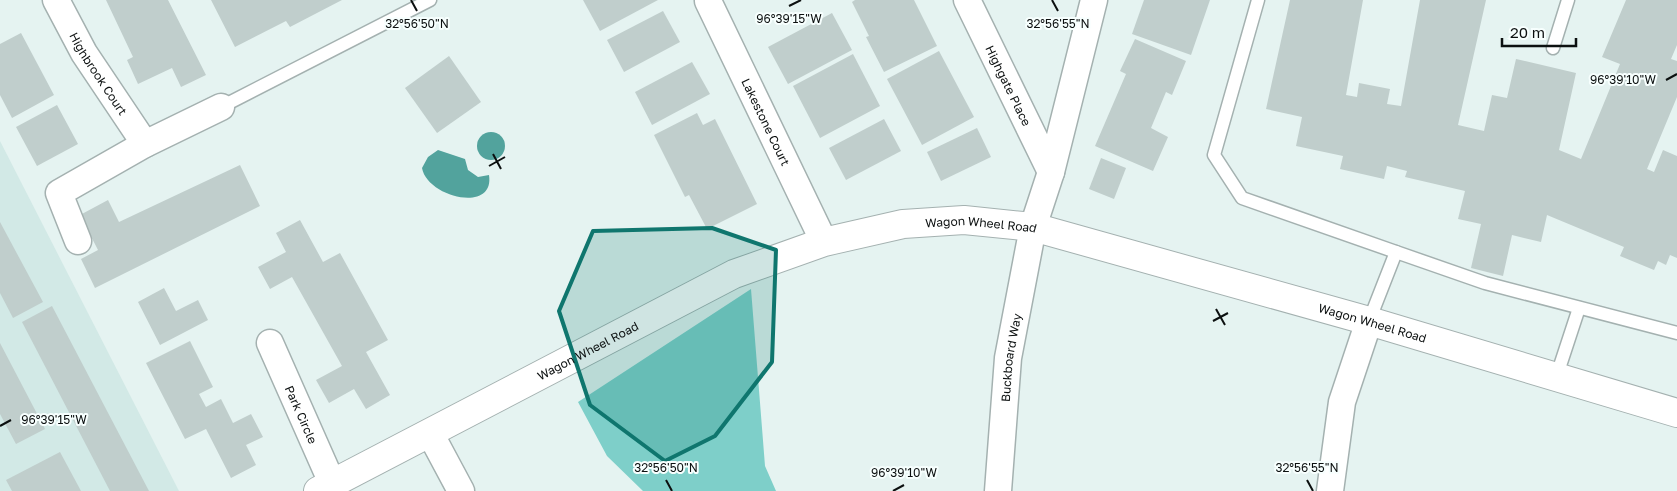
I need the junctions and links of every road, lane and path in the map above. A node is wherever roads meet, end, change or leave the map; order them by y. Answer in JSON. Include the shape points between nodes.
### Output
{"nodes":[{"id":1,"x":56,"y":0,"type":"edge"},
{"id":2,"x":430,"y":0,"type":"edge"},
{"id":3,"x":967,"y":0,"type":"edge"},
{"id":4,"x":1094,"y":0,"type":"edge"},
{"id":5,"x":1258,"y":0,"type":"edge"},
{"id":6,"x":1568,"y":0,"type":"edge"},
{"id":7,"x":708,"y":1,"type":"edge"},
{"id":8,"x":1553,"y":48,"type":"dead end"},
{"id":9,"x":221,"y":107,"type":"joint"},
{"id":10,"x":145,"y":144,"type":"junction"},
{"id":11,"x":1050,"y":172,"type":"junction"},
{"id":12,"x":1033,"y":227,"type":"junction"},
{"id":13,"x":78,"y":241,"type":"dead end"},
{"id":14,"x":824,"y":242,"type":"junction"},
{"id":15,"x":1396,"y":252,"type":"junction"},
{"id":16,"x":1579,"y":308,"type":"junction"},
{"id":17,"x":1369,"y":320,"type":"junction"},
{"id":18,"x":1677,"y":333,"type":"edge"},
{"id":19,"x":270,"y":343,"type":"dead end"},
{"id":20,"x":1556,"y":378,"type":"junction"},
{"id":21,"x":1677,"y":413,"type":"edge"},
{"id":22,"x":430,"y":433,"type":"junction"},
{"id":23,"x":325,"y":487,"type":"edge"},
{"id":24,"x":461,"y":491,"type":"edge"},
{"id":25,"x":998,"y":491,"type":"edge"},
{"id":26,"x":1330,"y":491,"type":"edge"}],
"edges":[{"from":1,"to":10,"type":"street","name":"Highbrook Court","via":[[84,54]]},
{"from":2,"to":9,"type":"lane"},
{"from":3,"to":11,"type":"street","name":"Highgate Place"},
{"from":4,"to":11,"type":"street"},
{"from":5,"to":15,"type":"lane","via":[[1214,155],[1242,198]]},
{"from":6,"to":8,"type":"lane"},
{"from":7,"to":14,"type":"street","name":"Lakestone Court"},
{"from":9,"to":10,"type":"street"},
{"from":10,"to":13,"type":"street","via":[[59,193]]},
{"from":11,"to":12,"type":"street"},
{"from":12,"to":14,"type":"street","name":"Wagon Wheel Road","via":[[964,220],[903,224]]},
{"from":12,"to":17,"type":"street","name":"Wagon Wheel Road"},
{"from":12,"to":25,"type":"street","name":"Buckboard Way","via":[[1008,358]]},
{"from":14,"to":22,"type":"street","name":"Wagon Wheel Road","via":[[734,274]]},
{"from":15,"to":16,"type":"lane","via":[[1485,283]]},
{"from":15,"to":17,"type":"lane"},
{"from":16,"to":18,"type":"lane"},
{"from":16,"to":20,"type":"lane"},
{"from":17,"to":20,"type":"street","name":"Wagon Wheel Road"},
{"from":17,"to":26,"type":"street","via":[[1342,402]]},
{"from":19,"to":23,"type":"street","name":"Park Circle"},
{"from":20,"to":21,"type":"street","name":"Wagon Wheel Road"},
{"from":22,"to":23,"type":"street","name":"Wagon Wheel Road"},
{"from":22,"to":24,"type":"street"}]}
